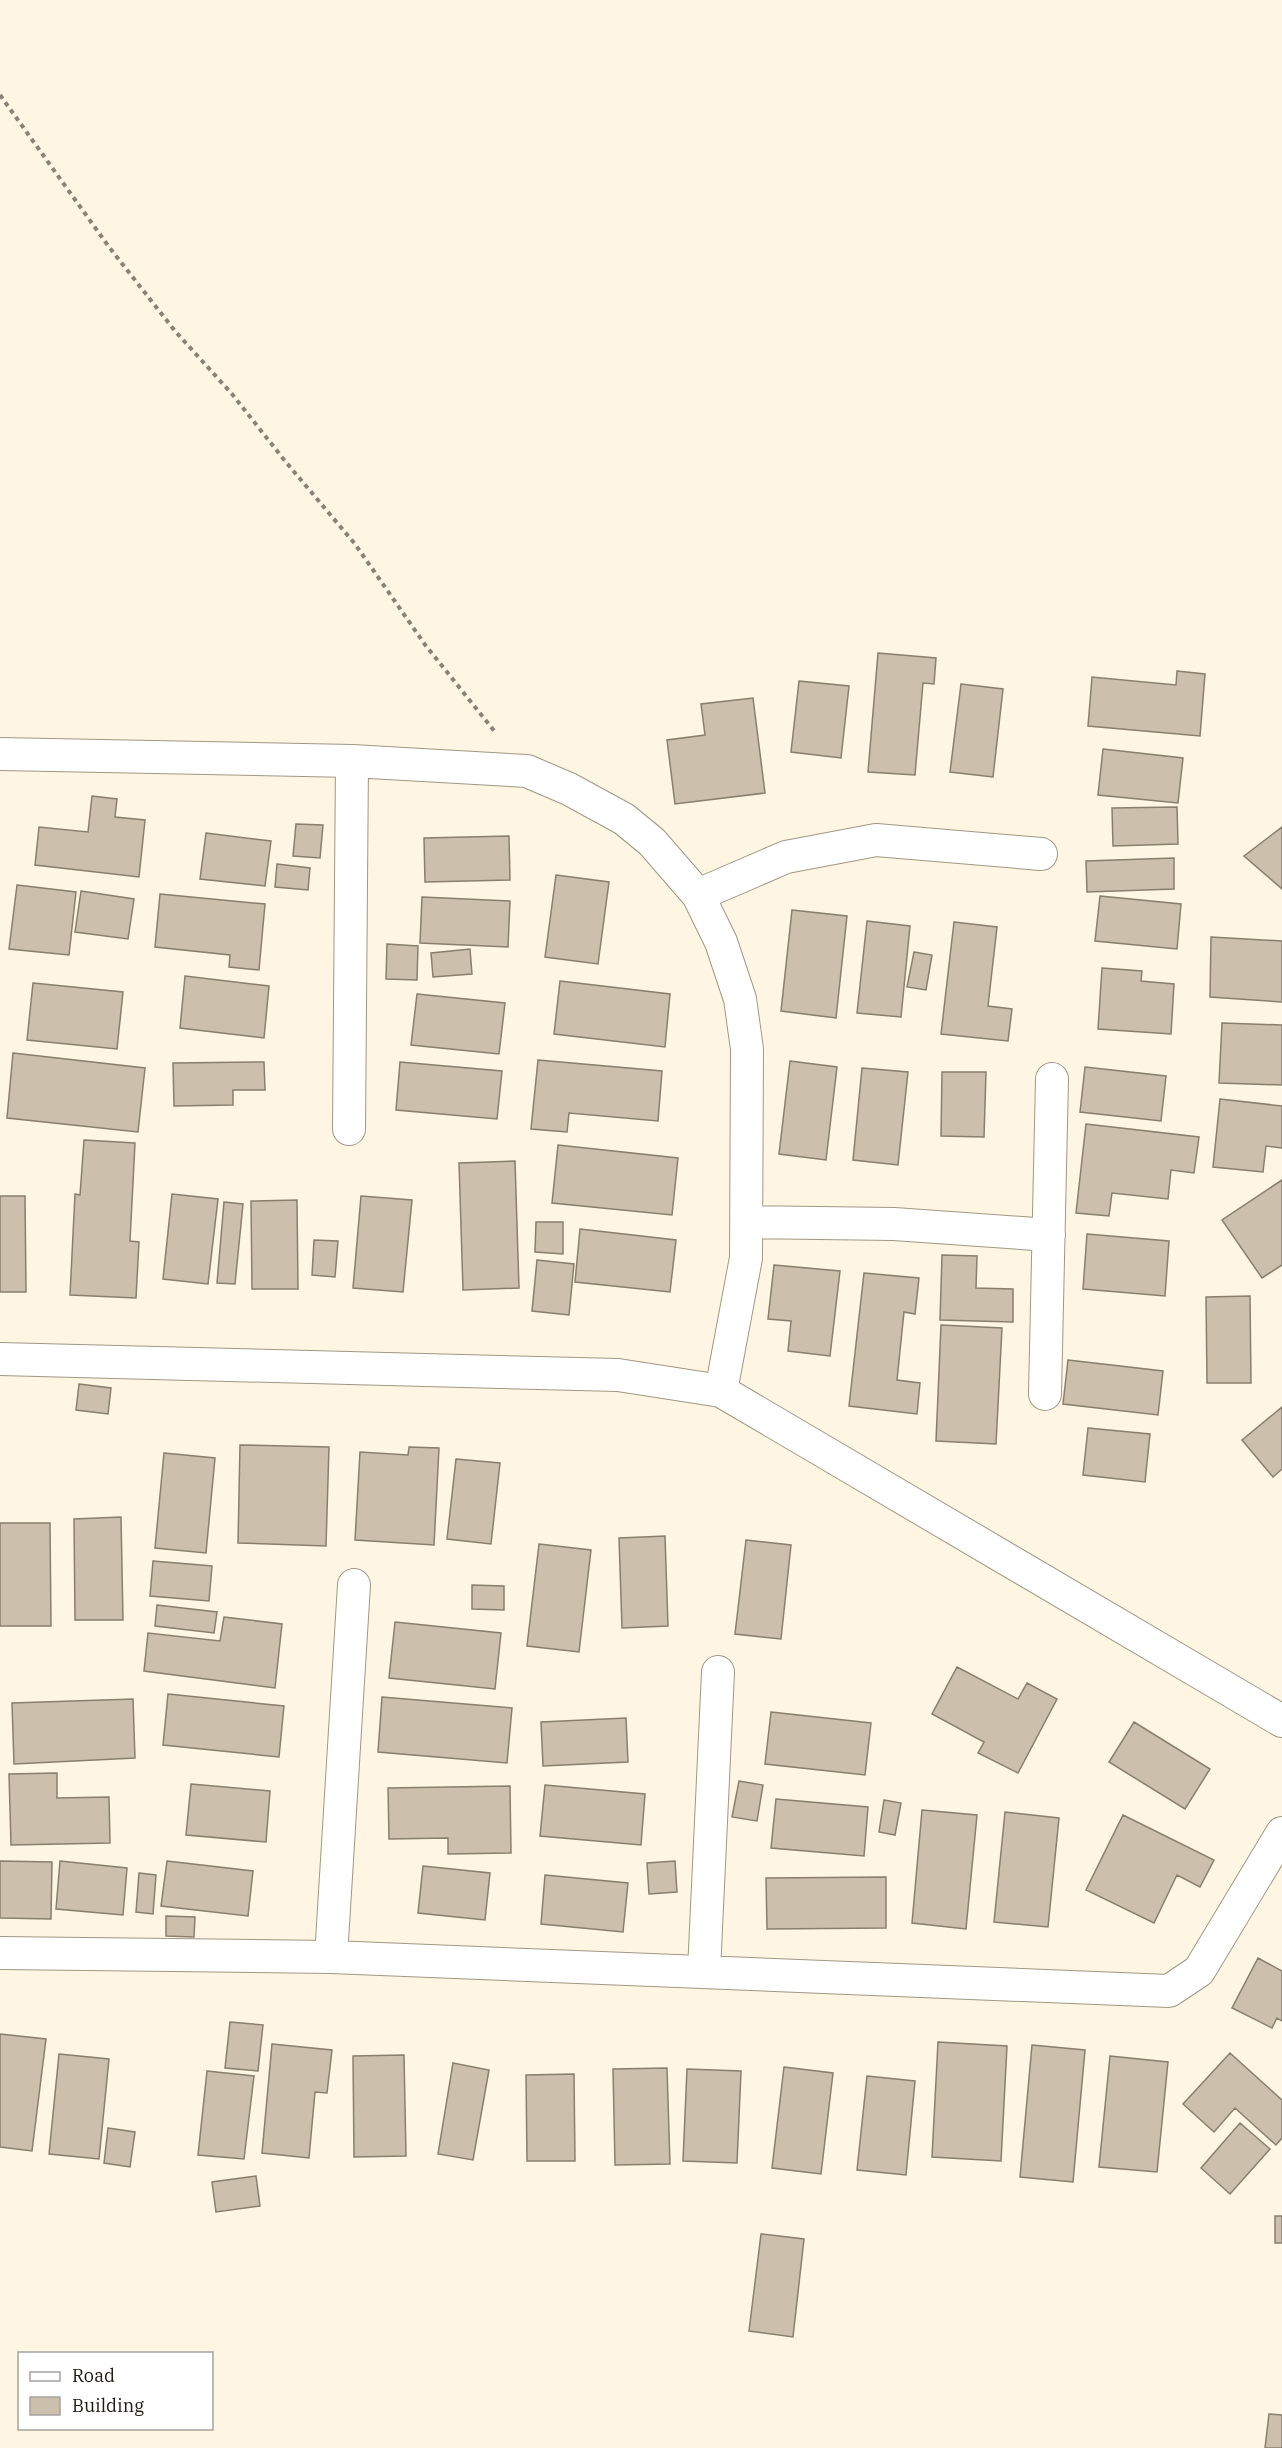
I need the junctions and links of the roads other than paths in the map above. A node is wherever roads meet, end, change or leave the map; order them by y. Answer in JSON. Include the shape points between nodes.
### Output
{"nodes":[{"id":1,"x":0,"y":754,"type":"edge"},
{"id":2,"x":352,"y":761,"type":"junction"},
{"id":3,"x":1041,"y":854,"type":"dead end"},
{"id":4,"x":698,"y":896,"type":"junction"},
{"id":5,"x":1053,"y":1079,"type":"dead end"},
{"id":6,"x":349,"y":1129,"type":"dead end"},
{"id":7,"x":747,"y":1222,"type":"junction"},
{"id":8,"x":1049,"y":1235,"type":"junction"},
{"id":9,"x":0,"y":1359,"type":"edge"},
{"id":10,"x":721,"y":1391,"type":"junction"},
{"id":11,"x":1045,"y":1394,"type":"dead end"},
{"id":12,"x":354,"y":1585,"type":"dead end"},
{"id":13,"x":718,"y":1672,"type":"dead end"},
{"id":14,"x":1282,"y":1721,"type":"edge"},
{"id":15,"x":1282,"y":1833,"type":"edge"},
{"id":16,"x":0,"y":1953,"type":"edge"},
{"id":17,"x":331,"y":1957,"type":"junction"},
{"id":18,"x":704,"y":1971,"type":"junction"}],
"edges":[{"from":1,"to":2,"type":"street"},
{"from":2,"to":4,"type":"street","via":[[526,771],[624,819],[652,842]]},
{"from":2,"to":6,"type":"street"},
{"from":3,"to":4,"type":"street","via":[[876,840],[786,857]]},
{"from":4,"to":7,"type":"street","via":[[721,942],[740,999],[747,1049]]},
{"from":5,"to":8,"type":"street"},
{"from":7,"to":8,"type":"street","via":[[894,1224]]},
{"from":7,"to":10,"type":"street","via":[[746,1258]]},
{"from":8,"to":11,"type":"street"},
{"from":9,"to":10,"type":"street","via":[[618,1375]]},
{"from":10,"to":14,"type":"street"},
{"from":12,"to":17,"type":"street"},
{"from":13,"to":18,"type":"street"},
{"from":15,"to":18,"type":"street","via":[[1199,1971],[1169,1991]]},
{"from":16,"to":17,"type":"street"},
{"from":17,"to":18,"type":"street"}]}
